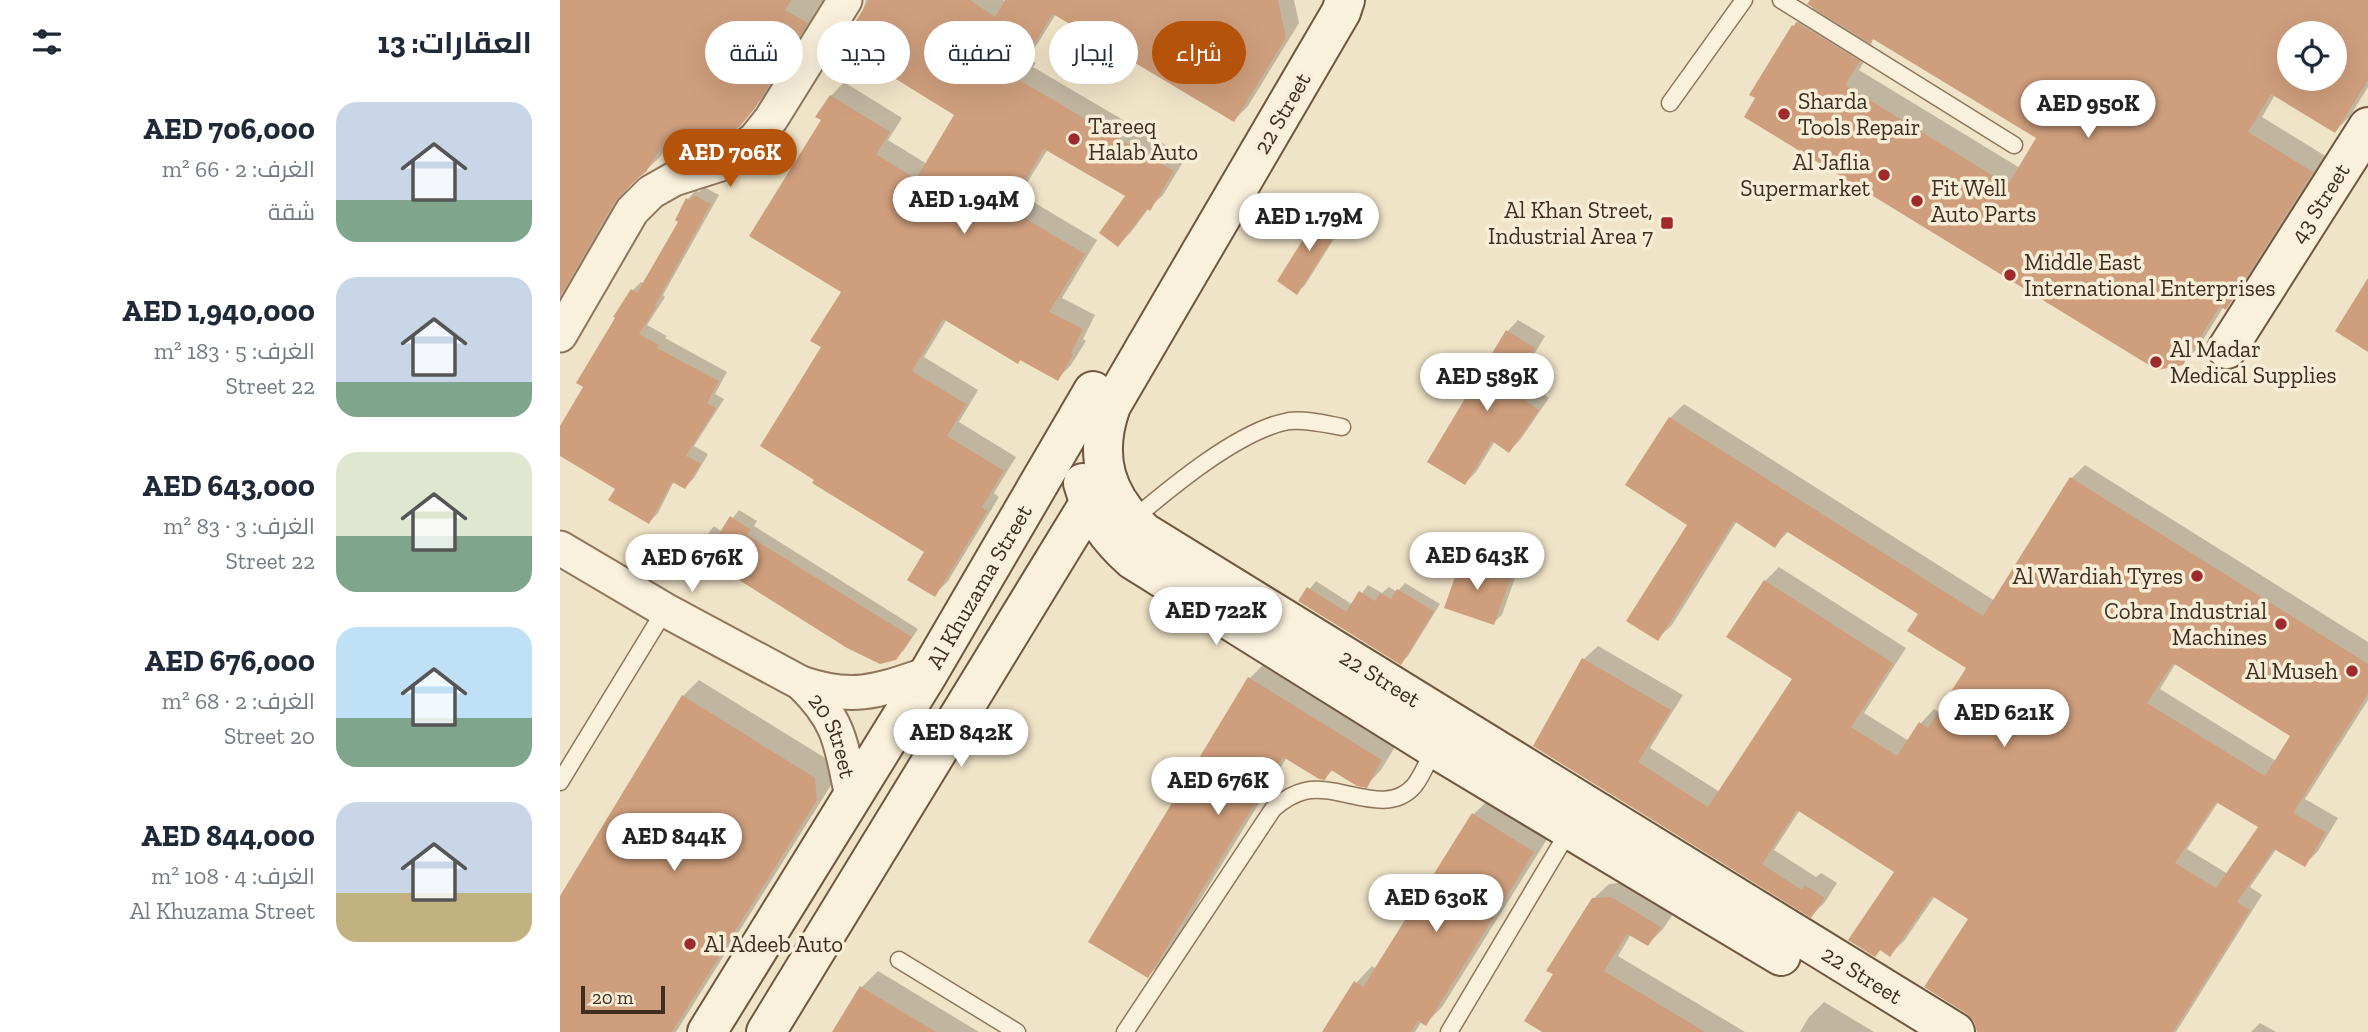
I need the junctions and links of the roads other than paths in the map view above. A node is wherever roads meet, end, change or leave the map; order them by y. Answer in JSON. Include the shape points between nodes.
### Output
{"nodes":[{"id":1,"x":845,"y":0,"type":"edge"},
{"id":2,"x":1326,"y":0,"type":"edge"},
{"id":3,"x":1345,"y":0,"type":"edge"},
{"id":4,"x":1744,"y":0,"type":"edge"},
{"id":5,"x":1781,"y":0,"type":"edge"},
{"id":6,"x":1670,"y":103,"type":"dead end"},
{"id":7,"x":2368,"y":127,"type":"edge"},
{"id":8,"x":2014,"y":145,"type":"dead end"},
{"id":9,"x":560,"y":335,"type":"edge"},
{"id":10,"x":2227,"y":349,"type":"dead end"},
{"id":11,"x":1093,"y":391,"type":"junction"},
{"id":12,"x":1342,"y":428,"type":"dead end"},
{"id":13,"x":1097,"y":489,"type":"junction"},
{"id":14,"x":1131,"y":521,"type":"junction"},
{"id":15,"x":560,"y":548,"type":"edge"},
{"id":16,"x":665,"y":610,"type":"junction"},
{"id":17,"x":928,"y":674,"type":"junction"},
{"id":18,"x":801,"y":682,"type":"junction"},
{"id":19,"x":1434,"y":748,"type":"junction"},
{"id":20,"x":560,"y":782,"type":"edge"},
{"id":21,"x":852,"y":797,"type":"junction"},
{"id":22,"x":1570,"y":829,"type":"junction"},
{"id":23,"x":899,"y":960,"type":"dead end"},
{"id":24,"x":707,"y":1032,"type":"edge"},
{"id":25,"x":766,"y":1032,"type":"edge"},
{"id":26,"x":1017,"y":1032,"type":"edge"},
{"id":27,"x":1125,"y":1032,"type":"edge"},
{"id":28,"x":1449,"y":1032,"type":"edge"},
{"id":29,"x":1908,"y":1032,"type":"edge"},
{"id":30,"x":1955,"y":1032,"type":"edge"}],
"edges":[{"from":1,"to":9,"type":"street","via":[[755,139],[724,163],[674,179],[632,211]]},
{"from":2,"to":11,"type":"street","name":"22 Street","via":[[1318,32]]},
{"from":3,"to":13,"type":"street","name":"22 Street","via":[[1111,406]]},
{"from":4,"to":6,"type":"lane"},
{"from":5,"to":8,"type":"lane"},
{"from":7,"to":10,"type":"street","name":"43 Street"},
{"from":11,"to":13,"type":"street","name":"22 Street","via":[[1079,448],[1080,467]]},
{"from":11,"to":17,"type":"street","name":"Al Khuzama Street"},
{"from":12,"to":14,"type":"lane","via":[[1292,421],[1269,426],[1198,468]]},
{"from":13,"to":14,"type":"street","name":"22 Street","via":[[1112,492]]},
{"from":13,"to":19,"type":"street","name":"22 Street","via":[[1107,534],[1133,560]]},
{"from":13,"to":25,"type":"street"},
{"from":14,"to":30,"type":"street","name":"22 Street"},
{"from":15,"to":16,"type":"street","name":"20 Street"},
{"from":16,"to":18,"type":"street","name":"20 Street"},
{"from":16,"to":20,"type":"lane"},
{"from":17,"to":18,"type":"street","name":"20 Street","via":[[862,693],[823,690]]},
{"from":17,"to":21,"type":"street","name":"Al Khuzama Street"},
{"from":18,"to":21,"type":"street","name":"20 Street","via":[[837,730]]},
{"from":19,"to":22,"type":"street","name":"22 Street"},
{"from":19,"to":27,"type":"lane","via":[[1415,785],[1396,797],[1374,799],[1307,790],[1273,809]]},
{"from":21,"to":24,"type":"street","name":"Al Khuzama Street"},
{"from":22,"to":28,"type":"lane"},
{"from":22,"to":29,"type":"street","name":"22 Street"},
{"from":23,"to":26,"type":"lane"}]}
